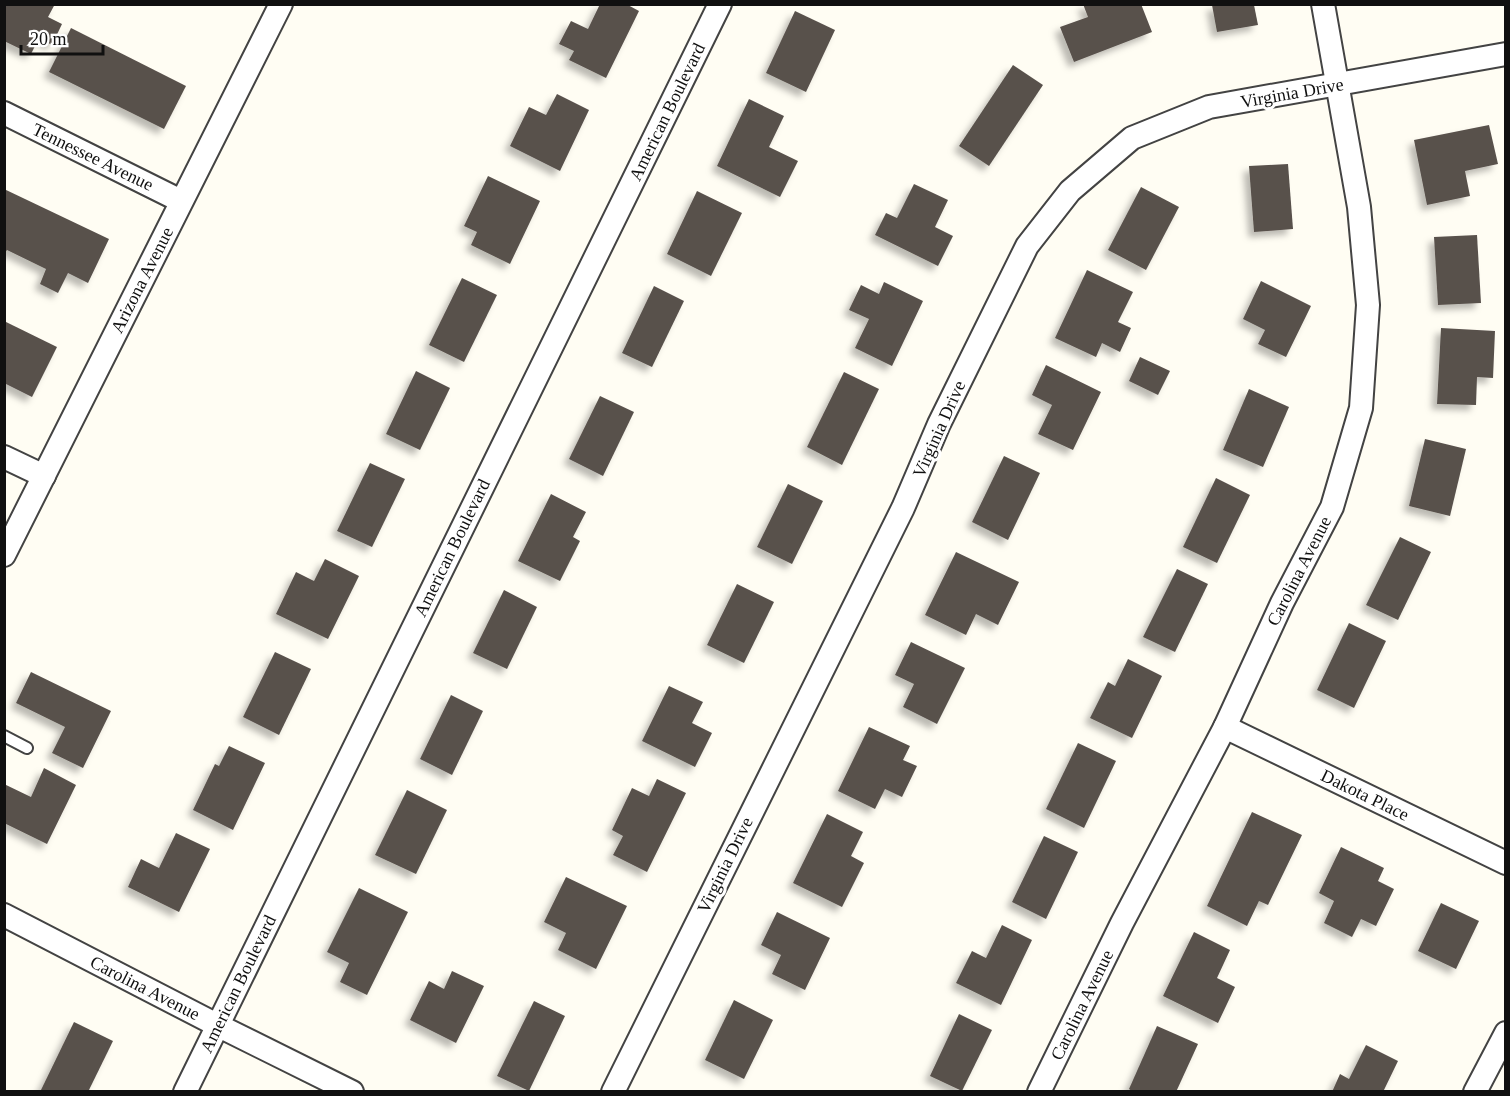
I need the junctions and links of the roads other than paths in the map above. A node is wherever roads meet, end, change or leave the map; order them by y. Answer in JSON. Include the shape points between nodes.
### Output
{"nodes":[{"id":1,"x":281,"y":4,"type":"edge"},
{"id":2,"x":720,"y":4,"type":"edge"},
{"id":3,"x":1323,"y":4,"type":"edge"},
{"id":4,"x":1506,"y":54,"type":"edge"},
{"id":5,"x":1337,"y":85,"type":"junction"},
{"id":6,"x":4,"y":113,"type":"edge"},
{"id":7,"x":181,"y":201,"type":"junction"},
{"id":8,"x":4,"y":457,"type":"edge"},
{"id":9,"x":44,"y":476,"type":"junction"},
{"id":10,"x":4,"y":555,"type":"edge"},
{"id":11,"x":1225,"y":727,"type":"junction"},
{"id":12,"x":4,"y":736,"type":"edge"},
{"id":13,"x":27,"y":748,"type":"dead end"},
{"id":14,"x":1506,"y":862,"type":"edge"},
{"id":15,"x":4,"y":915,"type":"edge"},
{"id":16,"x":217,"y":1025,"type":"junction"},
{"id":17,"x":1506,"y":1033,"type":"edge"},
{"id":18,"x":185,"y":1092,"type":"edge"},
{"id":19,"x":352,"y":1092,"type":"edge"},
{"id":20,"x":613,"y":1092,"type":"edge"},
{"id":21,"x":1039,"y":1092,"type":"edge"},
{"id":22,"x":1475,"y":1092,"type":"edge"}],
"edges":[{"from":1,"to":7,"type":"street","name":"Arizona Avenue"},
{"from":2,"to":16,"type":"street","name":"American Boulevard"},
{"from":3,"to":5,"type":"street","name":"Carolina Avenue"},
{"from":4,"to":5,"type":"street","name":"Virginia Drive"},
{"from":5,"to":11,"type":"street","name":"Carolina Avenue","via":[[1359,207],[1368,305],[1361,408],[1332,507]]},
{"from":5,"to":20,"type":"street","name":"Virginia Drive","via":[[1209,107],[1132,138],[1070,191],[1027,246],[939,424],[903,508]]},
{"from":6,"to":7,"type":"street","name":"Tennessee Avenue"},
{"from":7,"to":9,"type":"street","name":"Arizona Avenue"},
{"from":8,"to":9,"type":"street"},
{"from":9,"to":10,"type":"street","name":"Arizona Avenue"},
{"from":11,"to":14,"type":"street","name":"Dakota Place"},
{"from":11,"to":21,"type":"street","name":"Carolina Avenue"},
{"from":12,"to":13,"type":"lane"},
{"from":15,"to":16,"type":"street","name":"Carolina Avenue"},
{"from":16,"to":18,"type":"street","name":"American Boulevard"},
{"from":16,"to":19,"type":"street","name":"Carolina Avenue"},
{"from":17,"to":22,"type":"street"}]}
